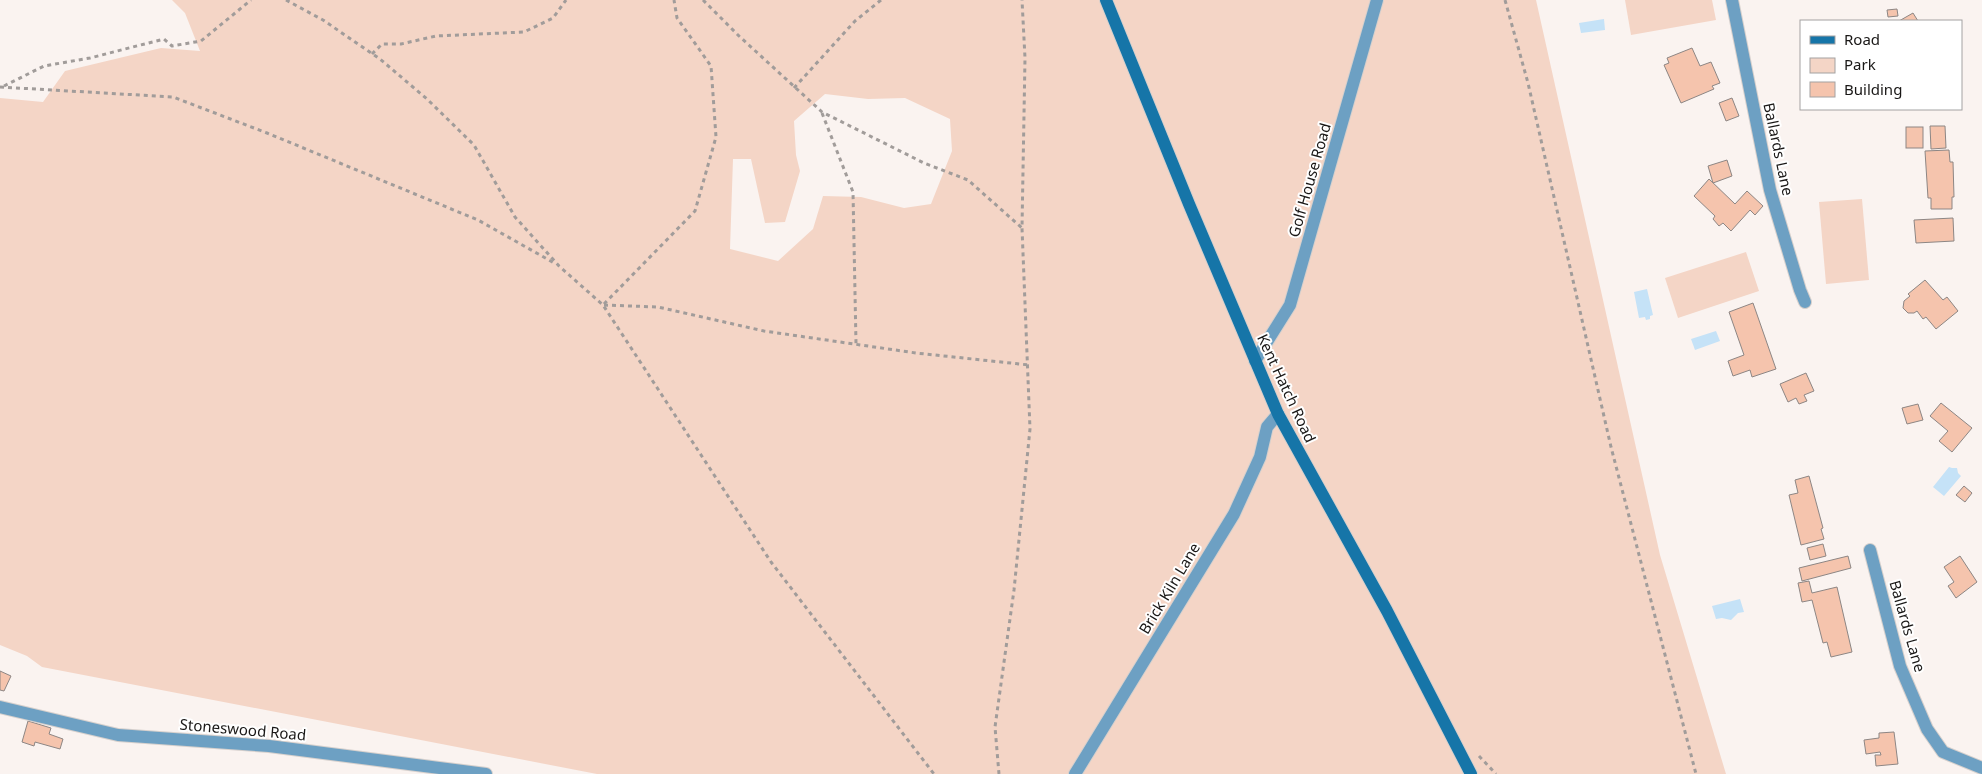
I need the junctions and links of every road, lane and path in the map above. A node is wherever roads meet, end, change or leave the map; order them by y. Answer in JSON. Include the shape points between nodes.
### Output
{"nodes":[{"id":1,"x":251,"y":0,"type":"edge"},
{"id":2,"x":286,"y":0,"type":"edge"},
{"id":3,"x":566,"y":0,"type":"edge"},
{"id":4,"x":674,"y":0,"type":"edge"},
{"id":5,"x":703,"y":0,"type":"edge"},
{"id":6,"x":881,"y":0,"type":"edge"},
{"id":7,"x":1022,"y":0,"type":"edge"},
{"id":8,"x":1106,"y":0,"type":"edge"},
{"id":9,"x":1377,"y":0,"type":"edge"},
{"id":10,"x":1505,"y":0,"type":"edge"},
{"id":11,"x":1732,"y":0,"type":"edge"},
{"id":12,"x":372,"y":54,"type":"junction"},
{"id":13,"x":1,"y":87,"type":"edge"},
{"id":14,"x":794,"y":88,"type":"junction"},
{"id":15,"x":822,"y":112,"type":"junction"},
{"id":16,"x":1022,"y":228,"type":"junction"},
{"id":17,"x":559,"y":266,"type":"junction"},
{"id":18,"x":1805,"y":302,"type":"dead end"},
{"id":19,"x":603,"y":305,"type":"junction"},
{"id":20,"x":856,"y":344,"type":"junction"},
{"id":21,"x":1255,"y":360,"type":"junction"},
{"id":22,"x":1029,"y":365,"type":"junction"},
{"id":23,"x":1278,"y":414,"type":"junction"},
{"id":24,"x":1870,"y":550,"type":"dead end"},
{"id":25,"x":0,"y":707,"type":"edge"},
{"id":26,"x":1982,"y":768,"type":"edge"},
{"id":27,"x":449,"y":772,"type":"edge"},
{"id":28,"x":486,"y":774,"type":"edge"},
{"id":29,"x":934,"y":774,"type":"edge"},
{"id":30,"x":999,"y":774,"type":"edge"},
{"id":31,"x":1076,"y":774,"type":"edge"},
{"id":32,"x":1471,"y":774,"type":"edge"},
{"id":33,"x":1696,"y":774,"type":"edge"}],
"edges":[{"from":1,"to":13,"type":"path","via":[[200,41],[172,46],[164,39],[44,66]]},
{"from":2,"to":12,"type":"path","via":[[323,20]]},
{"from":3,"to":12,"type":"path","via":[[553,18],[524,32],[436,36],[401,44],[382,44]]},
{"from":4,"to":19,"type":"path","via":[[677,18],[711,66],[716,137],[695,211]]},
{"from":5,"to":14,"type":"path"},
{"from":6,"to":14,"type":"path","via":[[855,20]]},
{"from":7,"to":16,"type":"path","via":[[1025,58]]},
{"from":8,"to":21,"type":"main road","name":"Kent Hatch Road"},
{"from":9,"to":21,"type":"street","name":"Golf House Road","via":[[1290,305]]},
{"from":10,"to":33,"type":"path","via":[[1528,83],[1611,447]]},
{"from":11,"to":18,"type":"street","name":"Ballards Lane","via":[[1770,190]]},
{"from":12,"to":17,"type":"path","via":[[427,99],[474,145],[515,217]]},
{"from":13,"to":17,"type":"path","via":[[173,97],[478,220]]},
{"from":14,"to":15,"type":"path"},
{"from":15,"to":16,"type":"path","via":[[924,163],[968,180]]},
{"from":15,"to":20,"type":"path","via":[[853,192]]},
{"from":16,"to":22,"type":"path"},
{"from":17,"to":19,"type":"path"},
{"from":19,"to":20,"type":"path","via":[[658,307],[764,331]]},
{"from":19,"to":29,"type":"path","via":[[771,562]]},
{"from":20,"to":22,"type":"path"},
{"from":21,"to":23,"type":"main road","name":"Kent Hatch Road"},
{"from":22,"to":30,"type":"path","via":[[1030,429],[1014,590],[995,727]]},
{"from":23,"to":31,"type":"street","name":"Brick Kiln Lane","via":[[1267,427],[1260,457],[1234,514]]},
{"from":23,"to":32,"type":"main road","name":"Kent Hatch Road","via":[[1387,611]]},
{"from":24,"to":26,"type":"street","name":"Ballards Lane","via":[[1900,666],[1927,729],[1943,752]]},
{"from":25,"to":27,"type":"street","name":"Stoneswood Road","via":[[118,735],[258,745]]},
{"from":27,"to":28,"type":"street","name":"Stoneswood Road"}]}
